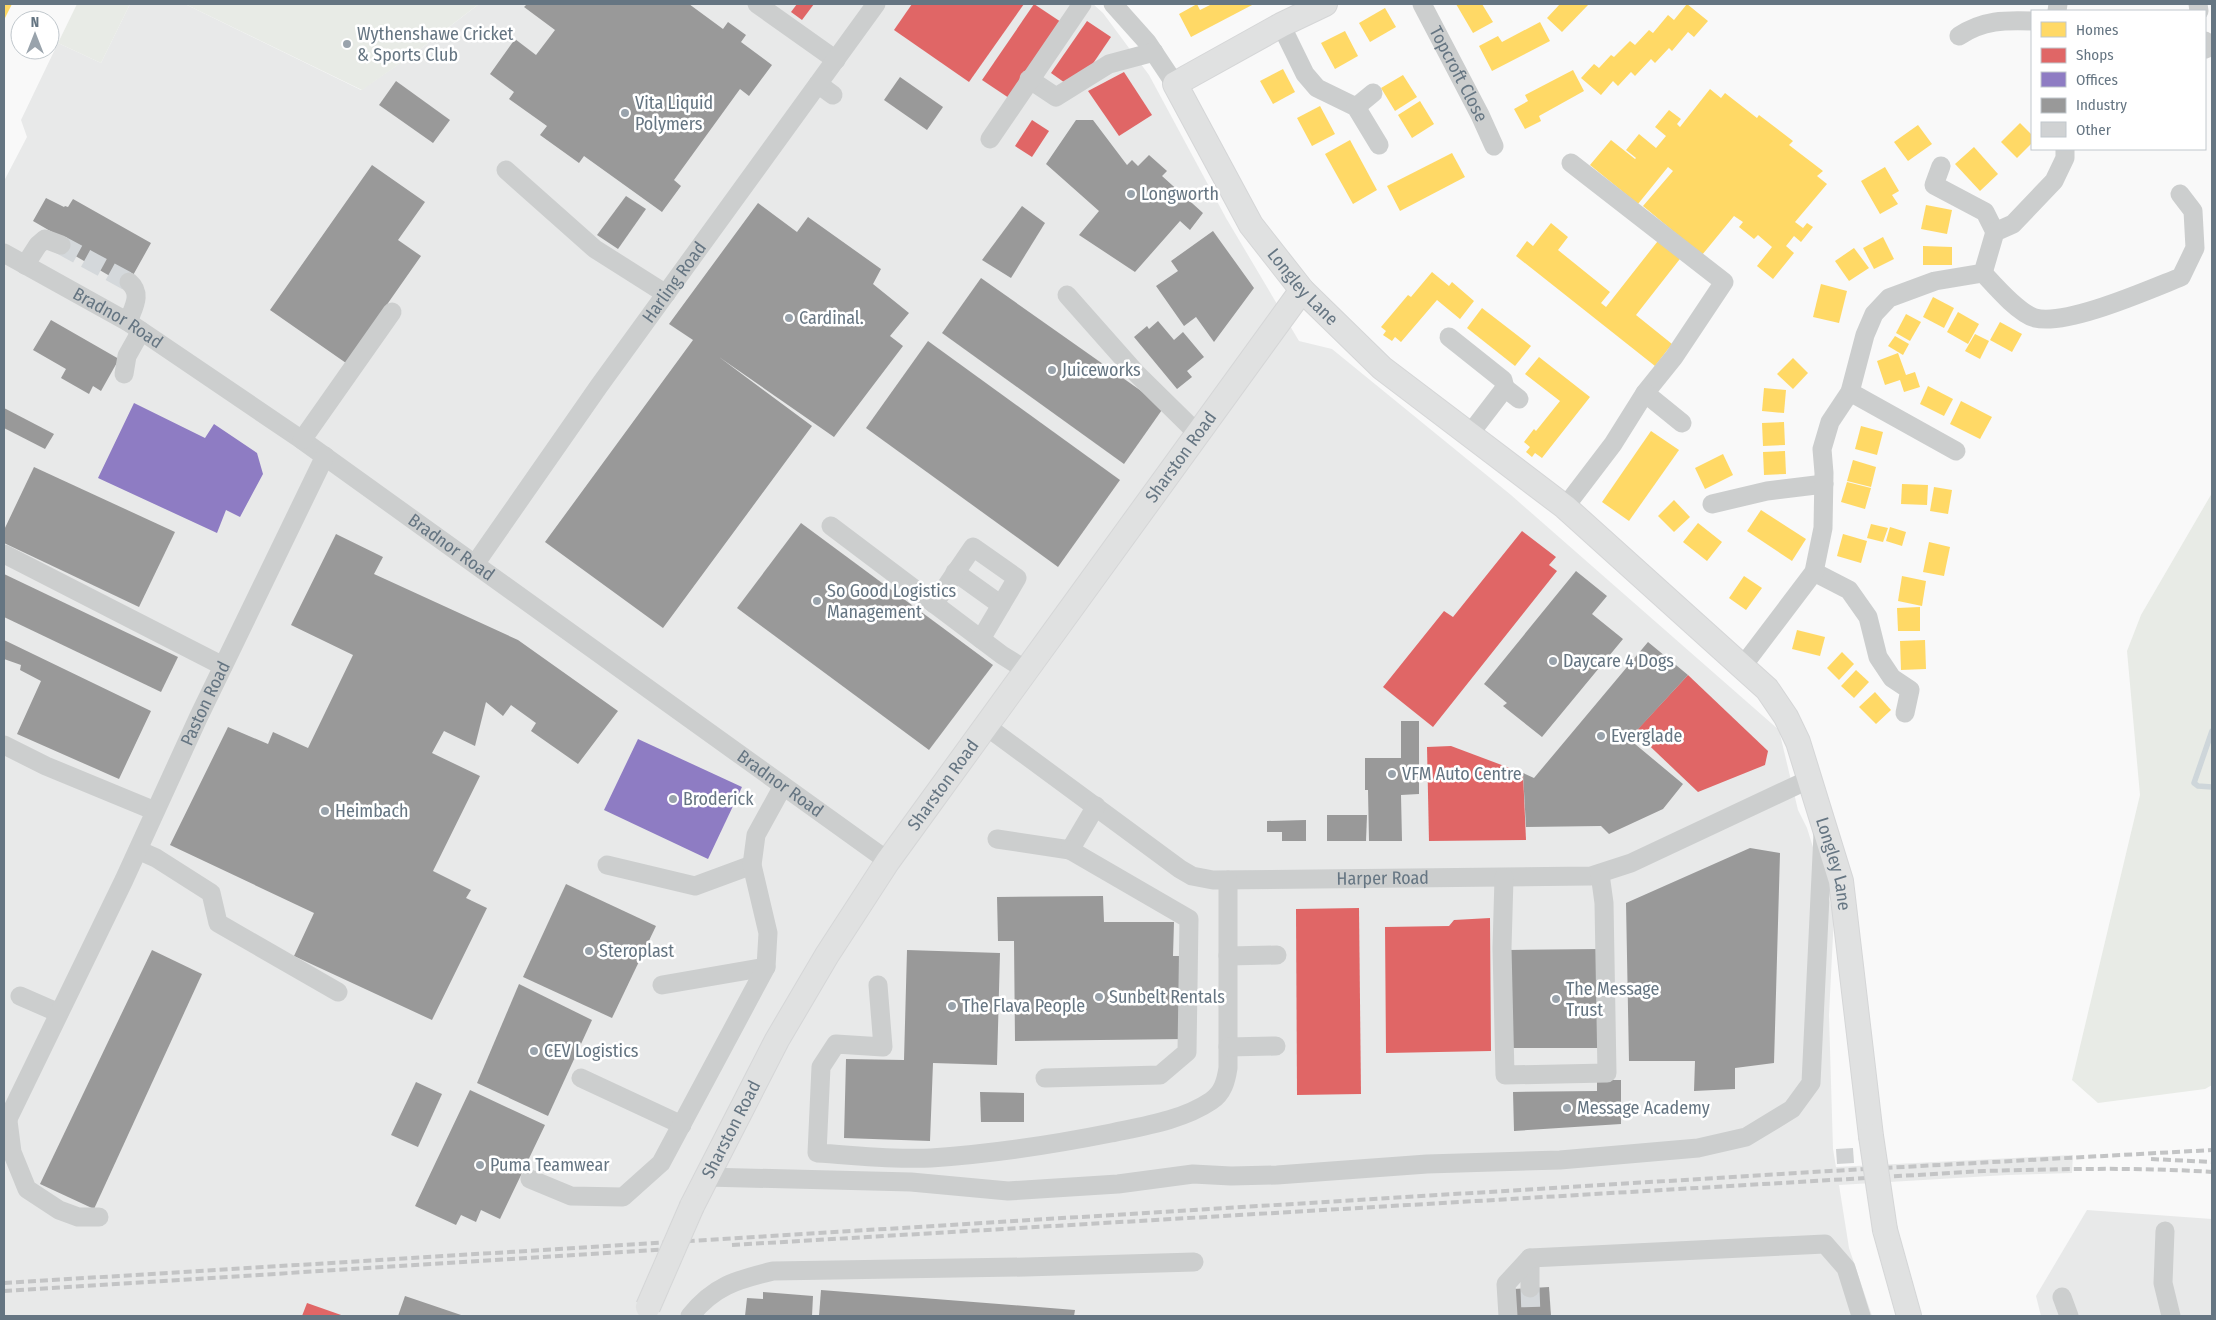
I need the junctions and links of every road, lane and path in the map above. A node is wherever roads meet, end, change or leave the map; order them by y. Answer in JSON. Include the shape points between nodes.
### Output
{"nodes":[{"id":1,"x":756,"y":4,"type":"edge"},
{"id":2,"x":876,"y":4,"type":"edge"},
{"id":3,"x":1082,"y":4,"type":"edge"},
{"id":4,"x":1114,"y":4,"type":"edge"},
{"id":5,"x":1325,"y":4,"type":"edge"},
{"id":6,"x":1422,"y":4,"type":"edge"},
{"id":7,"x":2031,"y":21,"type":"edge"},
{"id":8,"x":1281,"y":25,"type":"junction"},
{"id":9,"x":1959,"y":36,"type":"dead end"},
{"id":10,"x":1154,"y":52,"type":"junction"},
{"id":11,"x":836,"y":60,"type":"junction"},
{"id":12,"x":1029,"y":79,"type":"junction"},
{"id":13,"x":1175,"y":84,"type":"junction"},
{"id":14,"x":1373,"y":93,"type":"dead end"},
{"id":15,"x":1356,"y":107,"type":"junction"},
{"id":16,"x":990,"y":139,"type":"dead end"},
{"id":17,"x":1379,"y":145,"type":"dead end"},
{"id":18,"x":1494,"y":146,"type":"dead end"},
{"id":19,"x":2066,"y":150,"type":"edge"},
{"id":20,"x":1571,"y":163,"type":"dead end"},
{"id":21,"x":1941,"y":166,"type":"dead end"},
{"id":22,"x":506,"y":170,"type":"dead end"},
{"id":23,"x":2180,"y":194,"type":"dead end"},
{"id":24,"x":1995,"y":232,"type":"junction"},
{"id":25,"x":61,"y":245,"type":"tunnel mouth"},
{"id":26,"x":4,"y":253,"type":"edge"},
{"id":27,"x":25,"y":265,"type":"junction"},
{"id":28,"x":1983,"y":273,"type":"junction"},
{"id":29,"x":129,"y":282,"type":"tunnel mouth"},
{"id":30,"x":1302,"y":290,"type":"junction"},
{"id":31,"x":666,"y":294,"type":"junction"},
{"id":32,"x":1067,"y":295,"type":"dead end"},
{"id":33,"x":392,"y":312,"type":"dead end"},
{"id":34,"x":134,"y":327,"type":"junction"},
{"id":35,"x":1449,"y":337,"type":"dead end"},
{"id":36,"x":124,"y":374,"type":"dead end"},
{"id":37,"x":1850,"y":392,"type":"junction"},
{"id":38,"x":1645,"y":393,"type":"junction"},
{"id":39,"x":1682,"y":423,"type":"dead end"},
{"id":40,"x":1198,"y":433,"type":"junction"},
{"id":41,"x":1469,"y":435,"type":"junction"},
{"id":42,"x":302,"y":440,"type":"junction"},
{"id":43,"x":1956,"y":451,"type":"dead end"},
{"id":44,"x":326,"y":456,"type":"junction"},
{"id":45,"x":1824,"y":484,"type":"junction"},
{"id":46,"x":1712,"y":504,"type":"dead end"},
{"id":47,"x":1565,"y":507,"type":"junction"},
{"id":48,"x":831,"y":526,"type":"dead end"},
{"id":49,"x":4,"y":554,"type":"edge"},
{"id":50,"x":475,"y":564,"type":"junction"},
{"id":51,"x":955,"y":572,"type":"junction"},
{"id":52,"x":1814,"y":572,"type":"junction"},
{"id":53,"x":934,"y":604,"type":"junction"},
{"id":54,"x":1001,"y":605,"type":"junction"},
{"id":55,"x":981,"y":639,"type":"junction"},
{"id":56,"x":222,"y":666,"type":"junction"},
{"id":57,"x":1742,"y":667,"type":"junction"},
{"id":58,"x":1026,"y":670,"type":"junction"},
{"id":59,"x":1905,"y":713,"type":"dead end"},
{"id":60,"x":986,"y":726,"type":"junction"},
{"id":61,"x":4,"y":745,"type":"edge"},
{"id":62,"x":1810,"y":779,"type":"junction"},
{"id":63,"x":783,"y":786,"type":"junction"},
{"id":64,"x":1096,"y":806,"type":"junction"},
{"id":65,"x":155,"y":812,"type":"junction"},
{"id":66,"x":1824,"y":824,"type":"junction"},
{"id":67,"x":997,"y":839,"type":"dead end"},
{"id":68,"x":138,"y":850,"type":"junction"},
{"id":69,"x":1070,"y":850,"type":"junction"},
{"id":70,"x":888,"y":860,"type":"junction"},
{"id":71,"x":607,"y":865,"type":"dead end"},
{"id":72,"x":752,"y":865,"type":"junction"},
{"id":73,"x":1600,"y":874,"type":"junction"},
{"id":74,"x":1504,"y":878,"type":"junction"},
{"id":75,"x":1228,"y":880,"type":"junction"},
{"id":76,"x":1277,"y":955,"type":"dead end"},
{"id":77,"x":1228,"y":956,"type":"junction"},
{"id":78,"x":766,"y":967,"type":"junction"},
{"id":79,"x":662,"y":985,"type":"dead end"},
{"id":80,"x":878,"y":985,"type":"dead end"},
{"id":81,"x":338,"y":992,"type":"dead end"},
{"id":82,"x":20,"y":996,"type":"dead end"},
{"id":83,"x":59,"y":1013,"type":"junction"},
{"id":84,"x":1276,"y":1046,"type":"dead end"},
{"id":85,"x":1228,"y":1047,"type":"junction"},
{"id":86,"x":581,"y":1078,"type":"dead end"},
{"id":87,"x":1044,"y":1078,"type":"dead end"},
{"id":88,"x":6,"y":1124,"type":"edge"},
{"id":89,"x":682,"y":1125,"type":"junction"},
{"id":90,"x":706,"y":1177,"type":"junction"},
{"id":91,"x":530,"y":1179,"type":"dead end"},
{"id":92,"x":100,"y":1217,"type":"dead end"},
{"id":93,"x":2165,"y":1230,"type":"dead end"},
{"id":94,"x":1530,"y":1258,"type":"junction"},
{"id":95,"x":1194,"y":1262,"type":"dead end"},
{"id":96,"x":1530,"y":1288,"type":"tunnel mouth"},
{"id":97,"x":2062,"y":1297,"type":"dead end"},
{"id":98,"x":646,"y":1312,"type":"edge"},
{"id":99,"x":690,"y":1316,"type":"edge"},
{"id":100,"x":1508,"y":1316,"type":"edge"},
{"id":101,"x":1861,"y":1316,"type":"edge"},
{"id":102,"x":1910,"y":1316,"type":"edge"},
{"id":103,"x":2069,"y":1316,"type":"edge"},
{"id":104,"x":2171,"y":1316,"type":"edge"}],
"edges":[{"from":1,"to":11,"type":"street"},
{"from":2,"to":11,"type":"street","name":"Harling Road"},
{"from":3,"to":12,"type":"street"},
{"from":4,"to":10,"type":"street","name":"Longley Lane"},
{"from":5,"to":8,"type":"main road"},
{"from":6,"to":18,"type":"street","name":"Topcroft Close"},
{"from":7,"to":9,"type":"street","via":[[2001,20]]},
{"from":8,"to":13,"type":"main road"},
{"from":8,"to":15,"type":"street","via":[[1305,74],[1317,88]]},
{"from":10,"to":12,"type":"street","via":[[1109,64],[1056,97]]},
{"from":10,"to":13,"type":"street","name":"Longley Lane"},
{"from":11,"to":31,"type":"street","name":"Harling Road","via":[[825,89]]},
{"from":12,"to":16,"type":"street"},
{"from":13,"to":30,"type":"main road","name":"Longley Lane","via":[[1252,225]]},
{"from":14,"to":15,"type":"street"},
{"from":15,"to":17,"type":"street"},
{"from":19,"to":24,"type":"street","via":[[2054,182],[2013,224]]},
{"from":20,"to":38,"type":"street","via":[[1724,282],[1674,357]]},
{"from":21,"to":24,"type":"street","via":[[1934,185],[1985,212]]},
{"from":22,"to":31,"type":"street","via":[[595,249]]},
{"from":23,"to":28,"type":"street","via":[[2193,211],[2195,248],[2181,277],[2066,318],[2034,318],[2012,304]]},
{"from":24,"to":28,"type":"street"},
{"from":25,"to":27,"type":"street","via":[[45,239]]},
{"from":26,"to":27,"type":"street","name":"Bradnor Road"},
{"from":27,"to":34,"type":"street","name":"Bradnor Road"},
{"from":28,"to":37,"type":"street","via":[[1935,281],[1889,298],[1874,314],[1865,335]]},
{"from":29,"to":34,"type":"street","via":[[135,287],[138,298]]},
{"from":30,"to":40,"type":"main road","name":"Sharston Road"},
{"from":30,"to":41,"type":"main road","name":"Longley Lane","via":[[1382,368]]},
{"from":31,"to":50,"type":"street","name":"Harling Road"},
{"from":32,"to":40,"type":"street","via":[[1137,374]]},
{"from":33,"to":42,"type":"street"},
{"from":34,"to":36,"type":"street"},
{"from":34,"to":42,"type":"street","name":"Bradnor Road"},
{"from":35,"to":41,"type":"street","via":[[1503,380],[1512,393]]},
{"from":37,"to":43,"type":"street"},
{"from":37,"to":45,"type":"street","via":[[1830,422],[1822,449]]},
{"from":38,"to":39,"type":"street"},
{"from":38,"to":47,"type":"street","via":[[1613,444]]},
{"from":40,"to":58,"type":"main road","name":"Sharston Road"},
{"from":41,"to":47,"type":"main road","name":"Longley Lane"},
{"from":42,"to":44,"type":"street","name":"Bradnor Road"},
{"from":44,"to":50,"type":"street","name":"Bradnor Road"},
{"from":44,"to":56,"type":"street","name":"Paston Road"},
{"from":45,"to":46,"type":"street","via":[[1767,491]]},
{"from":45,"to":52,"type":"street","via":[[1823,528]]},
{"from":47,"to":57,"type":"main road","name":"Longley Lane"},
{"from":48,"to":53,"type":"street"},
{"from":49,"to":56,"type":"street"},
{"from":50,"to":63,"type":"street","name":"Bradnor Road"},
{"from":51,"to":53,"type":"street"},
{"from":51,"to":54,"type":"street"},
{"from":51,"to":54,"type":"street","via":[[973,547],[1017,578]]},
{"from":52,"to":57,"type":"street"},
{"from":52,"to":59,"type":"street","via":[[1849,590],[1868,617],[1878,657],[1892,678],[1910,690]]},
{"from":53,"to":55,"type":"street"},
{"from":54,"to":55,"type":"street"},
{"from":55,"to":58,"type":"street"},
{"from":56,"to":65,"type":"street","name":"Paston Road"},
{"from":57,"to":62,"type":"main road","name":"Longley Lane","via":[[1767,689],[1786,717]]},
{"from":58,"to":60,"type":"main road","name":"Sharston Road"},
{"from":60,"to":64,"type":"street","name":"Harper Road"},
{"from":60,"to":70,"type":"main road","name":"Sharston Road"},
{"from":61,"to":65,"type":"street"},
{"from":62,"to":66,"type":"main road","name":"Longley Lane"},
{"from":62,"to":73,"type":"street","name":"Harper Road","via":[[1631,863]]},
{"from":63,"to":70,"type":"street","name":"Bradnor Road"},
{"from":63,"to":72,"type":"street","via":[[756,835]]},
{"from":64,"to":69,"type":"street"},
{"from":64,"to":75,"type":"street","name":"Harper Road","via":[[1180,869],[1202,878]]},
{"from":65,"to":68,"type":"street","name":"Paston Road"},
{"from":66,"to":90,"type":"street","via":[[1811,1083],[1792,1109],[1746,1137],[1698,1148],[1560,1160],[1231,1176],[1193,1174],[1118,1184],[1008,1190],[911,1182]]},
{"from":66,"to":102,"type":"main road","name":"Longley Lane","bridge":true,"via":[[1841,881],[1885,1230]]},
{"from":67,"to":69,"type":"street"},
{"from":68,"to":81,"type":"street","via":[[211,893],[218,923]]},
{"from":68,"to":83,"type":"street","name":"Paston Road"},
{"from":69,"to":87,"type":"street","via":[[1189,919],[1187,1052],[1160,1075]]},
{"from":70,"to":90,"type":"main road","name":"Sharston Road","via":[[777,1040]]},
{"from":71,"to":72,"type":"street","via":[[695,886]]},
{"from":72,"to":78,"type":"street","via":[[768,933]]},
{"from":73,"to":74,"type":"street","name":"Harper Road"},
{"from":73,"to":74,"type":"street","via":[[1604,903],[1608,1073],[1504,1075]]},
{"from":74,"to":75,"type":"street","name":"Harper Road"},
{"from":75,"to":77,"type":"street"},
{"from":76,"to":77,"type":"street"},
{"from":77,"to":85,"type":"street"},
{"from":78,"to":79,"type":"street"},
{"from":78,"to":89,"type":"street"},
{"from":80,"to":85,"type":"street","via":[[883,1047],[836,1044],[821,1067],[817,1153],[929,1158],[1050,1145],[1134,1128],[1181,1115],[1212,1100],[1226,1081]]},
{"from":82,"to":83,"type":"street"},
{"from":83,"to":88,"type":"street","name":"Paston Road"},
{"from":84,"to":85,"type":"street"},
{"from":86,"to":89,"type":"street"},
{"from":88,"to":92,"type":"street","via":[[12,1152],[27,1189],[59,1210],[78,1217]]},
{"from":89,"to":91,"type":"street","via":[[662,1163],[623,1197],[570,1196]]},
{"from":90,"to":98,"type":"main road","name":"Sharston Road","bridge":true},
{"from":93,"to":104,"type":"street","via":[[2163,1283]]},
{"from":94,"to":96,"type":"street"},
{"from":94,"to":100,"type":"street","via":[[1506,1284]]},
{"from":94,"to":101,"type":"street","via":[[1825,1244],[1846,1268]]},
{"from":95,"to":99,"type":"street","via":[[773,1271],[722,1287],[702,1300]]},
{"from":97,"to":103,"type":"street"}]}
